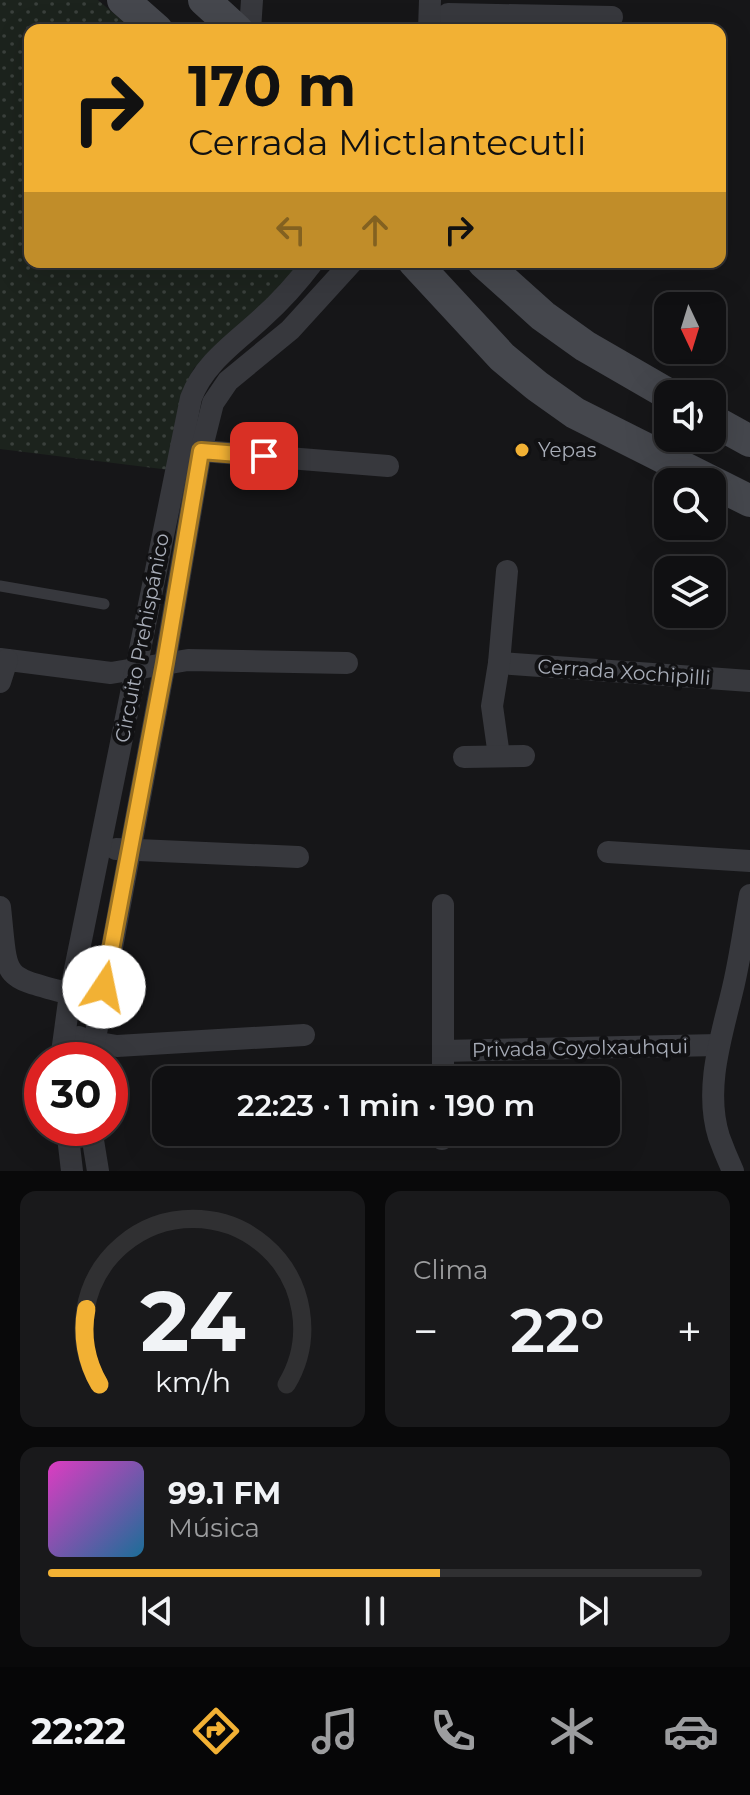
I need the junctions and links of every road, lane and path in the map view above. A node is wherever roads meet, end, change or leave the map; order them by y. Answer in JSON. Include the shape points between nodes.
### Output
{"nodes":[{"id":1,"x":123,"y":0,"type":"edge"},
{"id":2,"x":204,"y":0,"type":"edge"},
{"id":3,"x":252,"y":0,"type":"edge"},
{"id":4,"x":430,"y":0,"type":"edge"},
{"id":5,"x":448,"y":15,"type":"edge"},
{"id":6,"x":612,"y":17,"type":"dead end"},
{"id":7,"x":150,"y":24,"type":"edge"},
{"id":8,"x":230,"y":24,"type":"edge"},
{"id":9,"x":250,"y":24,"type":"edge"},
{"id":10,"x":429,"y":24,"type":"edge"},
{"id":11,"x":346,"y":268,"type":"edge"},
{"id":12,"x":420,"y":268,"type":"edge"},
{"id":13,"x":435,"y":268,"type":"edge"},
{"id":14,"x":491,"y":269,"type":"edge"},
{"id":15,"x":307,"y":271,"type":"edge"},
{"id":16,"x":317,"y":299,"type":"junction"},
{"id":17,"x":654,"y":386,"type":"edge"},
{"id":18,"x":726,"y":428,"type":"edge"},
{"id":19,"x":750,"y":441,"type":"edge"},
{"id":20,"x":190,"y":450,"type":"junction"},
{"id":21,"x":388,"y":466,"type":"dead end"},
{"id":22,"x":750,"y":501,"type":"edge"},
{"id":23,"x":507,"y":571,"type":"dead end"},
{"id":24,"x":0,"y":586,"type":"edge"},
{"id":25,"x":104,"y":604,"type":"dead end"},
{"id":26,"x":4,"y":659,"type":"edge"},
{"id":27,"x":165,"y":663,"type":"junction"},
{"id":28,"x":347,"y":663,"type":"dead end"},
{"id":29,"x":499,"y":663,"type":"junction"},
{"id":30,"x":136,"y":669,"type":"junction"},
{"id":31,"x":750,"y":681,"type":"edge"},
{"id":32,"x":0,"y":682,"type":"edge"},
{"id":33,"x":499,"y":756,"type":"junction"},
{"id":34,"x":524,"y":756,"type":"dead end"},
{"id":35,"x":464,"y":757,"type":"dead end"},
{"id":36,"x":100,"y":849,"type":"junction"},
{"id":37,"x":130,"y":850,"type":"junction"},
{"id":38,"x":608,"y":852,"type":"dead end"},
{"id":39,"x":298,"y":857,"type":"dead end"},
{"id":40,"x":750,"y":861,"type":"edge"},
{"id":41,"x":750,"y":895,"type":"edge"},
{"id":42,"x":443,"y":905,"type":"dead end"},
{"id":43,"x":0,"y":907,"type":"edge"},
{"id":44,"x":744,"y":960,"type":"edge"},
{"id":45,"x":70,"y":994,"type":"junction"},
{"id":46,"x":64,"y":1032,"type":"junction"},
{"id":47,"x":304,"y":1035,"type":"dead end"},
{"id":48,"x":63,"y":1042,"type":"edge"},
{"id":49,"x":79,"y":1042,"type":"edge"},
{"id":50,"x":94,"y":1042,"type":"edge"},
{"id":51,"x":128,"y":1045,"type":"edge"},
{"id":52,"x":718,"y":1045,"type":"junction"},
{"id":53,"x":443,"y":1051,"type":"junction"},
{"id":54,"x":443,"y":1066,"type":"edge"},
{"id":55,"x":69,"y":1146,"type":"edge"},
{"id":56,"x":94,"y":1146,"type":"edge"},
{"id":57,"x":72,"y":1171,"type":"edge"},
{"id":58,"x":98,"y":1171,"type":"edge"},
{"id":59,"x":733,"y":1171,"type":"edge"}],
"edges":[{"from":1,"to":7,"type":"street"},
{"from":2,"to":8,"type":"street"},
{"from":3,"to":9,"type":"street"},
{"from":4,"to":10,"type":"street"},
{"from":5,"to":6,"type":"street"},
{"from":11,"to":16,"type":"street","name":"Circuito Prehispánico"},
{"from":12,"to":22,"type":"street","via":[[502,357],[575,413]]},
{"from":13,"to":14,"type":"street","via":[[457,288],[481,294]]},
{"from":14,"to":17,"type":"street","via":[[543,316]]},
{"from":15,"to":16,"type":"street"},
{"from":15,"to":20,"type":"street","name":"Circuito Prehispánico","via":[[206,370],[191,398]]},
{"from":16,"to":20,"type":"street","name":"Circuito Prehispánico","via":[[281,338],[222,387]]},
{"from":18,"to":19,"type":"street"},
{"from":20,"to":21,"type":"street"},
{"from":20,"to":27,"type":"street","name":"Circuito Prehispánico"},
{"from":20,"to":30,"type":"street","name":"Circuito Prehispánico"},
{"from":23,"to":29,"type":"street"},
{"from":24,"to":25,"type":"lane"},
{"from":26,"to":30,"type":"street","via":[[111,673]]},
{"from":26,"to":32,"type":"street"},
{"from":27,"to":28,"type":"street"},
{"from":27,"to":30,"type":"street"},
{"from":27,"to":37,"type":"street","name":"Circuito Prehispánico"},
{"from":29,"to":31,"type":"street","name":"Cerrada Xochipilli"},
{"from":29,"to":33,"type":"street","via":[[492,706]]},
{"from":30,"to":36,"type":"street","name":"Circuito Prehispánico"},
{"from":33,"to":34,"type":"street"},
{"from":33,"to":35,"type":"street"},
{"from":36,"to":37,"type":"street"},
{"from":36,"to":45,"type":"street","name":"Circuito Prehispánico"},
{"from":37,"to":39,"type":"street"},
{"from":37,"to":50,"type":"street","name":"Circuito Prehispánico"},
{"from":38,"to":40,"type":"street"},
{"from":41,"to":44,"type":"street"},
{"from":42,"to":53,"type":"street","name":"Privada Coyolxauhqui"},
{"from":43,"to":45,"type":"street","via":[[9,973],[22,982]]},
{"from":44,"to":52,"type":"street"},
{"from":45,"to":46,"type":"street","name":"Circuito Prehispánico"},
{"from":46,"to":48,"type":"street","name":"Circuito Prehispánico"},
{"from":46,"to":49,"type":"street"},
{"from":47,"to":51,"type":"street"},
{"from":52,"to":53,"type":"street","name":"Privada Coyolxauhqui"},
{"from":52,"to":59,"type":"street","via":[[715,1112]]},
{"from":53,"to":54,"type":"street","name":"Privada Coyolxauhqui"},
{"from":55,"to":57,"type":"street"},
{"from":56,"to":58,"type":"street"}]}
